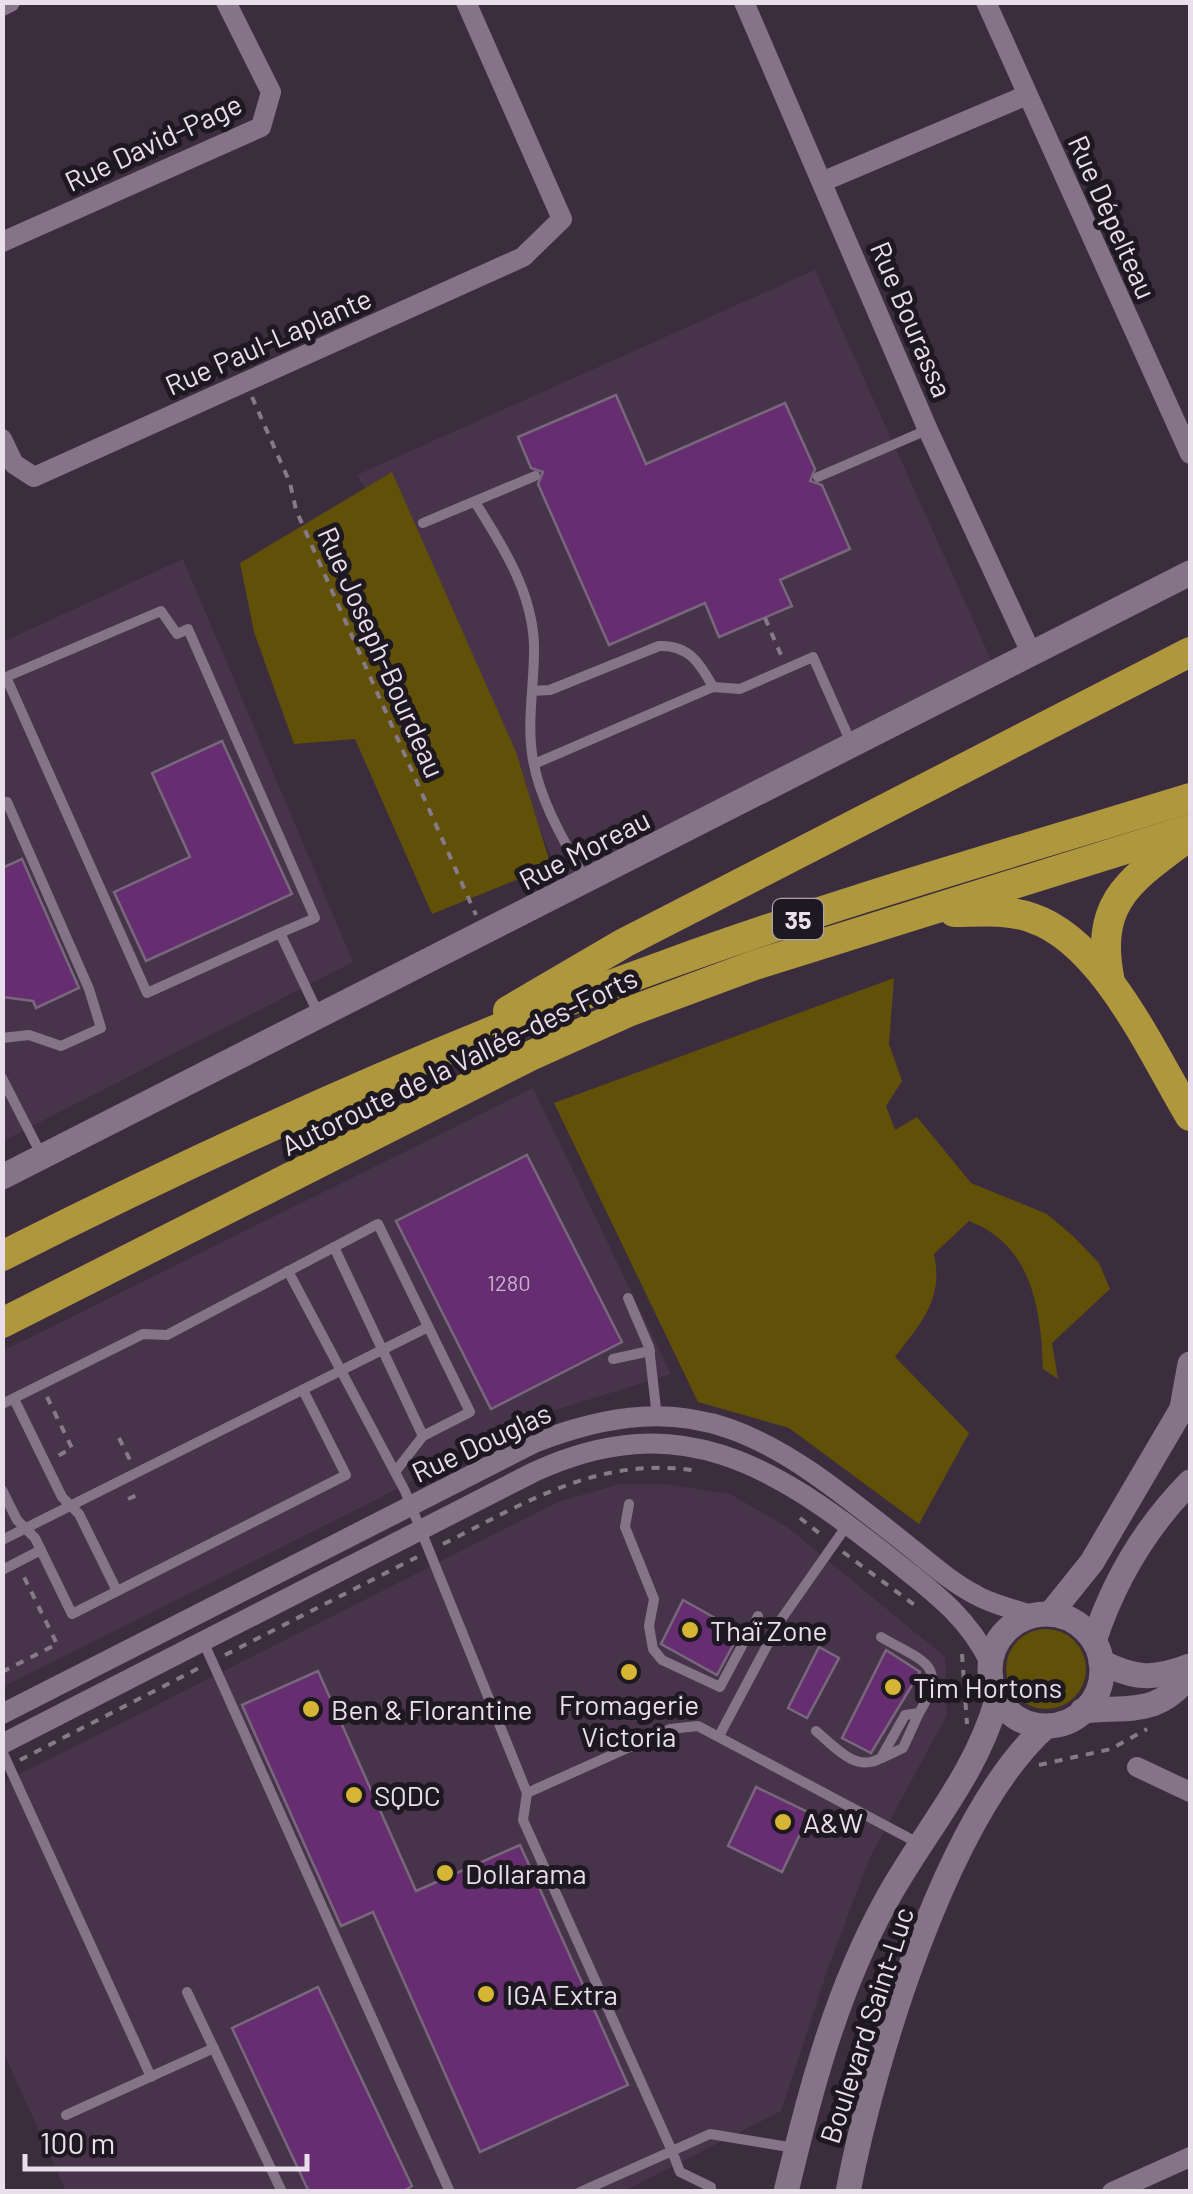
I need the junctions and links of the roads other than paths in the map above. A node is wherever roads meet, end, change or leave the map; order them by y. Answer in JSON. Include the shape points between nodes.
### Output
{"nodes":[{"id":1,"x":10,"y":2,"type":"edge"},
{"id":2,"x":226,"y":2,"type":"edge"},
{"id":3,"x":466,"y":2,"type":"edge"},
{"id":4,"x":744,"y":2,"type":"edge"},
{"id":5,"x":986,"y":2,"type":"edge"},
{"id":6,"x":2,"y":6,"type":"edge"},
{"id":7,"x":1027,"y":95,"type":"junction"},
{"id":8,"x":824,"y":181,"type":"junction"},
{"id":9,"x":2,"y":242,"type":"edge"},
{"id":10,"x":928,"y":430,"type":"junction"},
{"id":11,"x":2,"y":439,"type":"edge"},
{"id":12,"x":1190,"y":454,"type":"edge"},
{"id":13,"x":535,"y":476,"type":"dead end"},
{"id":14,"x":818,"y":477,"type":"dead end"},
{"id":15,"x":475,"y":502,"type":"junction"},
{"id":16,"x":423,"y":524,"type":"dead end"},
{"id":17,"x":1190,"y":573,"type":"edge"},
{"id":18,"x":1190,"y":652,"type":"edge"},
{"id":19,"x":1032,"y":654,"type":"junction"},
{"id":20,"x":713,"y":687,"type":"junction"},
{"id":21,"x":532,"y":690,"type":"junction"},
{"id":22,"x":853,"y":746,"type":"junction"},
{"id":23,"x":534,"y":764,"type":"junction"},
{"id":24,"x":1190,"y":798,"type":"edge"},
{"id":25,"x":2,"y":804,"type":"edge"},
{"id":26,"x":1190,"y":832,"type":"edge"},
{"id":27,"x":586,"y":882,"type":"junction"},
{"id":28,"x":921,"y":912,"type":"junction"},
{"id":29,"x":280,"y":933,"type":"junction"},
{"id":30,"x":1110,"y":982,"type":"junction"},
{"id":31,"x":320,"y":1016,"type":"junction"},
{"id":32,"x":2,"y":1038,"type":"edge"},
{"id":33,"x":415,"y":1066,"type":"junction"},
{"id":34,"x":2,"y":1078,"type":"edge"},
{"id":35,"x":1190,"y":1116,"type":"edge"},
{"id":36,"x":42,"y":1157,"type":"junction"},
{"id":37,"x":2,"y":1177,"type":"edge"},
{"id":38,"x":334,"y":1247,"type":"junction"},
{"id":39,"x":2,"y":1256,"type":"edge"},
{"id":40,"x":288,"y":1271,"type":"junction"},
{"id":41,"x":628,"y":1298,"type":"dead end"},
{"id":42,"x":2,"y":1323,"type":"edge"},
{"id":43,"x":428,"y":1326,"type":"junction"},
{"id":44,"x":382,"y":1350,"type":"junction"},
{"id":45,"x":650,"y":1351,"type":"junction"},
{"id":46,"x":614,"y":1359,"type":"dead end"},
{"id":47,"x":1190,"y":1364,"type":"edge"},
{"id":48,"x":342,"y":1370,"type":"junction"},
{"id":49,"x":304,"y":1390,"type":"junction"},
{"id":50,"x":8,"y":1401,"type":"edge"},
{"id":51,"x":1186,"y":1402,"type":"edge"},
{"id":52,"x":657,"y":1418,"type":"junction"},
{"id":53,"x":423,"y":1436,"type":"junction"},
{"id":54,"x":395,"y":1472,"type":"junction"},
{"id":55,"x":1190,"y":1482,"type":"edge"},
{"id":56,"x":2,"y":1490,"type":"edge"},
{"id":57,"x":629,"y":1504,"type":"dead end"},
{"id":58,"x":71,"y":1506,"type":"junction"},
{"id":59,"x":410,"y":1506,"type":"junction"},
{"id":60,"x":854,"y":1517,"type":"junction"},
{"id":61,"x":26,"y":1528,"type":"junction"},
{"id":62,"x":419,"y":1532,"type":"junction"},
{"id":63,"x":2,"y":1540,"type":"edge"},
{"id":64,"x":41,"y":1550,"type":"junction"},
{"id":65,"x":2,"y":1570,"type":"edge"},
{"id":66,"x":117,"y":1591,"type":"junction"},
{"id":67,"x":1042,"y":1614,"type":"junction"},
{"id":68,"x":758,"y":1616,"type":"dead end"},
{"id":69,"x":882,"y":1637,"type":"dead end"},
{"id":70,"x":203,"y":1641,"type":"junction"},
{"id":71,"x":1098,"y":1651,"type":"junction"},
{"id":72,"x":990,"y":1663,"type":"junction"},
{"id":73,"x":1190,"y":1670,"type":"edge"},
{"id":74,"x":997,"y":1700,"type":"junction"},
{"id":75,"x":1082,"y":1712,"type":"junction"},
{"id":76,"x":2,"y":1714,"type":"edge"},
{"id":77,"x":1044,"y":1728,"type":"junction"},
{"id":78,"x":816,"y":1732,"type":"dead end"},
{"id":79,"x":718,"y":1736,"type":"junction"},
{"id":80,"x":2,"y":1748,"type":"edge"},
{"id":81,"x":1137,"y":1767,"type":"dead end"},
{"id":82,"x":1190,"y":1792,"type":"edge"},
{"id":83,"x":528,"y":1793,"type":"junction"},
{"id":84,"x":922,"y":1846,"type":"junction"},
{"id":85,"x":187,"y":1992,"type":"dead end"},
{"id":86,"x":214,"y":2048,"type":"junction"},
{"id":87,"x":151,"y":2077,"type":"junction"},
{"id":88,"x":66,"y":2115,"type":"dead end"},
{"id":89,"x":796,"y":2148,"type":"junction"},
{"id":90,"x":672,"y":2151,"type":"junction"},
{"id":91,"x":1190,"y":2157,"type":"edge"},
{"id":92,"x":282,"y":2192,"type":"edge"},
{"id":93,"x":450,"y":2192,"type":"edge"},
{"id":94,"x":580,"y":2192,"type":"edge"},
{"id":95,"x":710,"y":2192,"type":"edge"},
{"id":96,"x":786,"y":2192,"type":"edge"},
{"id":97,"x":848,"y":2192,"type":"edge"},
{"id":98,"x":1112,"y":2192,"type":"edge"}],
"edges":[{"from":1,"to":6,"type":"street"},
{"from":2,"to":9,"type":"street","name":"Rue David-Page","via":[[271,92],[261,127]]},
{"from":3,"to":11,"type":"street","name":"Rue Paul-Laplante","via":[[562,219],[523,256],[34,477],[14,464]]},
{"from":4,"to":8,"type":"street","name":"Rue Bourassa"},
{"from":5,"to":7,"type":"street","name":"Rue Dépelteau"},
{"from":7,"to":8,"type":"street"},
{"from":7,"to":12,"type":"street","name":"Rue Dépelteau"},
{"from":8,"to":10,"type":"street","name":"Rue Bourassa"},
{"from":10,"to":14,"type":"lane"},
{"from":10,"to":19,"type":"street","name":"Rue Bourassa"},
{"from":13,"to":15,"type":"lane"},
{"from":15,"to":16,"type":"lane"},
{"from":15,"to":21,"type":"lane","via":[[527,605]]},
{"from":17,"to":19,"type":"street","name":"Rue Moreau"},
{"from":18,"to":33,"type":"highway","via":[[624,943]]},
{"from":19,"to":22,"type":"street","name":"Rue Moreau"},
{"from":20,"to":21,"type":"lane","via":[[699,661],[659,646],[550,690]]},
{"from":20,"to":22,"type":"lane","via":[[740,689],[813,658]]},
{"from":20,"to":23,"type":"lane"},
{"from":21,"to":23,"type":"lane"},
{"from":22,"to":27,"type":"street","name":"Rue Moreau"},
{"from":23,"to":27,"type":"lane","via":[[546,805]]},
{"from":24,"to":33,"type":"highway","name":"Autoroute de la Vallée-des-Forts","number":"35","via":[[734,940]]},
{"from":25,"to":32,"type":"lane","via":[[8,802],[101,1028],[61,1046],[28,1035]]},
{"from":26,"to":28,"type":"highway","name":"Autoroute de la Vallée-des-Forts","number":"35"},
{"from":26,"to":30,"type":"highway","via":[[1131,881],[1114,904],[1104,940]]},
{"from":27,"to":31,"type":"street","name":"Rue Moreau"},
{"from":28,"to":30,"type":"highway","via":[[1031,917],[1066,936]]},
{"from":28,"to":42,"type":"highway","name":"Autoroute de la Vallée-des-Forts","number":"35","via":[[729,974],[578,1034]]},
{"from":29,"to":29,"type":"lane","via":[[147,993],[6,677],[160,611],[177,634],[188,629],[315,918]]},
{"from":29,"to":31,"type":"lane"},
{"from":30,"to":35,"type":"highway"},
{"from":31,"to":36,"type":"street","name":"Rue Moreau"},
{"from":33,"to":39,"type":"highway","name":"Autoroute de la Vallée-des-Forts","number":"35"},
{"from":34,"to":36,"type":"lane"},
{"from":36,"to":37,"type":"street","name":"Rue Moreau"},
{"from":38,"to":40,"type":"lane"},
{"from":38,"to":43,"type":"lane","via":[[378,1224]]},
{"from":38,"to":44,"type":"lane"},
{"from":40,"to":48,"type":"lane"},
{"from":40,"to":50,"type":"lane","via":[[168,1335],[143,1334]]},
{"from":41,"to":45,"type":"lane"},
{"from":43,"to":44,"type":"lane"},
{"from":43,"to":53,"type":"lane","via":[[470,1412]]},
{"from":44,"to":48,"type":"lane"},
{"from":44,"to":53,"type":"lane"},
{"from":45,"to":46,"type":"lane"},
{"from":45,"to":52,"type":"lane"},
{"from":47,"to":51,"type":"street"},
{"from":48,"to":49,"type":"lane"},
{"from":48,"to":54,"type":"lane"},
{"from":49,"to":58,"type":"lane"},
{"from":49,"to":66,"type":"lane","via":[[346,1475]]},
{"from":50,"to":58,"type":"lane"},
{"from":51,"to":67,"type":"street","via":[[1092,1562]]},
{"from":52,"to":59,"type":"street","name":"Rue Douglas","via":[[564,1432]]},
{"from":52,"to":60,"type":"street","name":"Rue Douglas","via":[[750,1434],[800,1462]]},
{"from":53,"to":54,"type":"lane"},
{"from":54,"to":59,"type":"lane"},
{"from":55,"to":71,"type":"street","via":[[1144,1537],[1106,1607]]},
{"from":56,"to":61,"type":"lane"},
{"from":57,"to":68,"type":"lane","via":[[625,1527],[654,1599],[650,1639],[662,1660],[720,1687]]},
{"from":58,"to":61,"type":"lane"},
{"from":58,"to":66,"type":"lane"},
{"from":59,"to":62,"type":"lane"},
{"from":59,"to":76,"type":"street","name":"Rue Douglas"},
{"from":60,"to":62,"type":"street","name":"Rue Douglas","via":[[766,1469],[713,1452],[654,1444],[570,1457]]},
{"from":60,"to":67,"type":"street","name":"Rue Douglas","via":[[962,1587]]},
{"from":60,"to":72,"type":"street","name":"Rue Douglas","via":[[963,1617]]},
{"from":60,"to":79,"type":"lane","via":[[780,1622]]},
{"from":61,"to":63,"type":"lane"},
{"from":61,"to":64,"type":"lane"},
{"from":62,"to":70,"type":"street","name":"Rue Douglas"},
{"from":62,"to":83,"type":"lane"},
{"from":64,"to":65,"type":"lane"},
{"from":64,"to":66,"type":"lane","via":[[72,1614]]},
{"from":67,"to":71,"type":"street","via":[[1077,1622]]},
{"from":67,"to":72,"type":"street","via":[[1004,1634]]},
{"from":69,"to":78,"type":"lane","via":[[935,1675],[919,1713],[905,1715],[881,1758],[862,1764]]},
{"from":70,"to":80,"type":"street","name":"Rue Douglas"},
{"from":70,"to":93,"type":"lane"},
{"from":71,"to":73,"type":"street","via":[[1141,1678]]},
{"from":71,"to":75,"type":"street","via":[[1096,1694]]},
{"from":72,"to":74,"type":"street"},
{"from":73,"to":75,"type":"street","via":[[1176,1694],[1156,1704]]},
{"from":74,"to":77,"type":"street","via":[[1014,1718]]},
{"from":74,"to":84,"type":"street","name":"Boulevard Saint-Luc","via":[[970,1768]]},
{"from":75,"to":77,"type":"street"},
{"from":77,"to":97,"type":"street","name":"Boulevard Saint-Luc","via":[[1007,1769],[925,1925]]},
{"from":79,"to":83,"type":"lane","via":[[698,1726],[670,1729]]},
{"from":79,"to":84,"type":"lane"},
{"from":80,"to":87,"type":"lane"},
{"from":81,"to":82,"type":"street"},
{"from":83,"to":90,"type":"lane","via":[[523,1820]]},
{"from":84,"to":89,"type":"street","name":"Boulevard Saint-Luc","via":[[886,1900],[854,1968]]},
{"from":85,"to":86,"type":"lane"},
{"from":86,"to":87,"type":"lane"},
{"from":86,"to":92,"type":"lane"},
{"from":87,"to":88,"type":"lane"},
{"from":89,"to":90,"type":"lane","via":[[710,2134]]},
{"from":89,"to":96,"type":"street","name":"Boulevard Saint-Luc"},
{"from":90,"to":94,"type":"lane"},
{"from":90,"to":95,"type":"lane","via":[[680,2172]]},
{"from":91,"to":98,"type":"street"}]}
